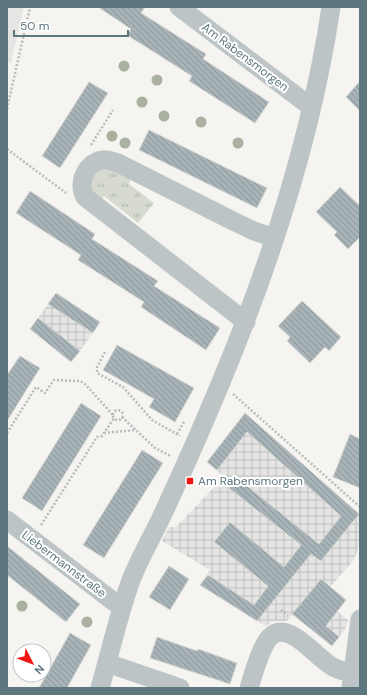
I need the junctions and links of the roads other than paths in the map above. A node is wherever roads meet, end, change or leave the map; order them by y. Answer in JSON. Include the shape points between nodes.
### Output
{"nodes":[{"id":1,"x":179,"y":7,"type":"edge"},
{"id":2,"x":327,"y":8,"type":"edge"},
{"id":3,"x":311,"y":107,"type":"junction"},
{"id":4,"x":275,"y":238,"type":"junction"},
{"id":5,"x":246,"y":322,"type":"junction"},
{"id":6,"x":7,"y":520,"type":"edge"},
{"id":7,"x":122,"y":608,"type":"junction"},
{"id":8,"x":360,"y":619,"type":"edge"},
{"id":9,"x":107,"y":663,"type":"junction"},
{"id":10,"x":352,"y":681,"type":"edge"},
{"id":11,"x":100,"y":688,"type":"edge"},
{"id":12,"x":180,"y":688,"type":"edge"},
{"id":13,"x":249,"y":688,"type":"edge"}],
"edges":[{"from":1,"to":3,"type":"street","name":"Am Rabensmorgen"},
{"from":2,"to":3,"type":"street","via":[[322,60]]},
{"from":3,"to":4,"type":"street","via":[[295,173]]},
{"from":4,"to":5,"type":"street"},
{"from":4,"to":5,"type":"street","via":[[254,232],[105,159],[96,161],[84,175],[82,191],[85,196]]},
{"from":5,"to":7,"type":"street","via":[[190,456],[131,582]]},
{"from":6,"to":7,"type":"street","name":"Liebermannstraße"},
{"from":7,"to":9,"type":"street"},
{"from":8,"to":10,"type":"street"},
{"from":9,"to":11,"type":"street"},
{"from":9,"to":12,"type":"street"},
{"from":10,"to":13,"type":"street","via":[[286,631],[276,631],[262,651]]}]}
